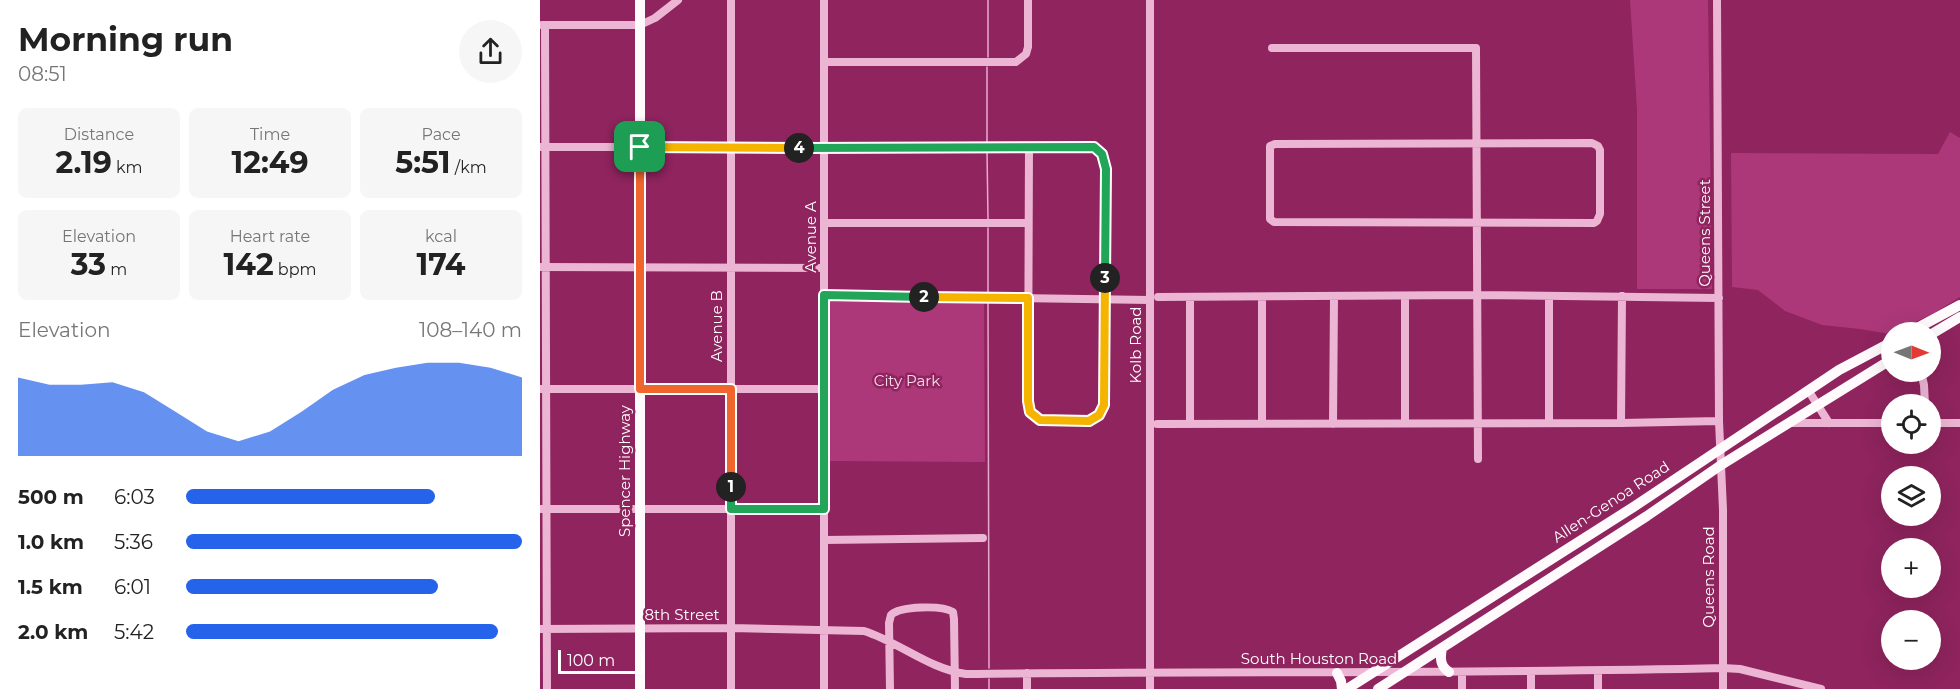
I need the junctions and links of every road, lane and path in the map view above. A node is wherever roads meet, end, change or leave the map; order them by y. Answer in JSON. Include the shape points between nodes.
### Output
{"nodes":[{"id":1,"x":678,"y":0,"type":"edge"},
{"id":2,"x":731,"y":0,"type":"edge"},
{"id":3,"x":824,"y":0,"type":"edge"},
{"id":4,"x":1028,"y":0,"type":"edge"},
{"id":5,"x":1150,"y":0,"type":"edge"},
{"id":6,"x":1717,"y":0,"type":"edge"},
{"id":7,"x":640,"y":3,"type":"edge"},
{"id":8,"x":543,"y":25,"type":"edge"},
{"id":9,"x":640,"y":25,"type":"junction"},
{"id":10,"x":1272,"y":48,"type":"dead end"},
{"id":11,"x":825,"y":62,"type":"junction"},
{"id":12,"x":1477,"y":143,"type":"junction"},
{"id":13,"x":543,"y":147,"type":"edge"},
{"id":14,"x":640,"y":147,"type":"junction"},
{"id":15,"x":1029,"y":147,"type":"junction"},
{"id":16,"x":731,"y":148,"type":"junction"},
{"id":17,"x":824,"y":148,"type":"junction"},
{"id":18,"x":1477,"y":222,"type":"junction"},
{"id":19,"x":824,"y":223,"type":"junction"},
{"id":20,"x":1028,"y":223,"type":"junction"},
{"id":21,"x":543,"y":267,"type":"edge"},
{"id":22,"x":640,"y":267,"type":"junction"},
{"id":23,"x":731,"y":268,"type":"junction"},
{"id":24,"x":824,"y":268,"type":"junction"},
{"id":25,"x":824,"y":295,"type":"junction"},
{"id":26,"x":1477,"y":295,"type":"junction"},
{"id":27,"x":1405,"y":296,"type":"junction"},
{"id":28,"x":1549,"y":296,"type":"junction"},
{"id":29,"x":1622,"y":296,"type":"junction"},
{"id":30,"x":1190,"y":297,"type":"junction"},
{"id":31,"x":1262,"y":297,"type":"junction"},
{"id":32,"x":1334,"y":297,"type":"junction"},
{"id":33,"x":1028,"y":298,"type":"junction"},
{"id":34,"x":1154,"y":298,"type":"junction"},
{"id":35,"x":1719,"y":298,"type":"junction"},
{"id":36,"x":1105,"y":299,"type":"junction"},
{"id":37,"x":1960,"y":305,"type":"edge"},
{"id":38,"x":1960,"y":317,"type":"edge"},
{"id":39,"x":1928,"y":322,"type":"edge"},
{"id":40,"x":1941,"y":328,"type":"edge"},
{"id":41,"x":1881,"y":348,"type":"edge"},
{"id":42,"x":1881,"y":366,"type":"edge"},
{"id":43,"x":543,"y":389,"type":"edge"},
{"id":44,"x":640,"y":389,"type":"junction"},
{"id":45,"x":731,"y":389,"type":"junction"},
{"id":46,"x":824,"y":389,"type":"junction"},
{"id":47,"x":1808,"y":390,"type":"junction"},
{"id":48,"x":1817,"y":405,"type":"junction"},
{"id":49,"x":1719,"y":421,"type":"junction"},
{"id":50,"x":1405,"y":423,"type":"junction"},
{"id":51,"x":1478,"y":423,"type":"junction"},
{"id":52,"x":1549,"y":423,"type":"junction"},
{"id":53,"x":1621,"y":423,"type":"junction"},
{"id":54,"x":1788,"y":423,"type":"junction"},
{"id":55,"x":1828,"y":423,"type":"junction"},
{"id":56,"x":1881,"y":423,"type":"edge"},
{"id":57,"x":1941,"y":423,"type":"edge"},
{"id":58,"x":1960,"y":423,"type":"edge"},
{"id":59,"x":1157,"y":424,"type":"dead end"},
{"id":60,"x":1190,"y":424,"type":"junction"},
{"id":61,"x":1262,"y":424,"type":"junction"},
{"id":62,"x":1333,"y":424,"type":"junction"},
{"id":63,"x":1719,"y":448,"type":"junction"},
{"id":64,"x":1478,"y":459,"type":"dead end"},
{"id":65,"x":1721,"y":465,"type":"junction"},
{"id":66,"x":543,"y":509,"type":"edge"},
{"id":67,"x":640,"y":509,"type":"junction"},
{"id":68,"x":731,"y":509,"type":"junction"},
{"id":69,"x":824,"y":509,"type":"junction"},
{"id":70,"x":1607,"y":523,"type":"junction"},
{"id":71,"x":1616,"y":536,"type":"junction"},
{"id":72,"x":983,"y":538,"type":"dead end"},
{"id":73,"x":824,"y":540,"type":"junction"},
{"id":74,"x":1477,"y":606,"type":"junction"},
{"id":75,"x":1485,"y":619,"type":"junction"},
{"id":76,"x":731,"y":628,"type":"junction"},
{"id":77,"x":543,"y":629,"type":"edge"},
{"id":78,"x":640,"y":629,"type":"junction"},
{"id":79,"x":824,"y":630,"type":"junction"},
{"id":80,"x":1425,"y":640,"type":"junction"},
{"id":81,"x":890,"y":642,"type":"junction"},
{"id":82,"x":1442,"y":648,"type":"junction"},
{"id":83,"x":1723,"y":668,"type":"junction"},
{"id":84,"x":1598,"y":670,"type":"junction"},
{"id":85,"x":1150,"y":671,"type":"junction"},
{"id":86,"x":1531,"y":671,"type":"junction"},
{"id":87,"x":955,"y":672,"type":"junction"},
{"id":88,"x":1406,"y":672,"type":"junction"},
{"id":89,"x":1449,"y":672,"type":"junction"},
{"id":90,"x":1462,"y":672,"type":"junction"},
{"id":91,"x":1027,"y":673,"type":"junction"},
{"id":92,"x":1337,"y":673,"type":"junction"},
{"id":93,"x":1372,"y":673,"type":"junction"},
{"id":94,"x":547,"y":689,"type":"edge"},
{"id":95,"x":640,"y":689,"type":"edge"},
{"id":96,"x":731,"y":689,"type":"edge"},
{"id":97,"x":824,"y":689,"type":"edge"},
{"id":98,"x":890,"y":689,"type":"edge"},
{"id":99,"x":955,"y":689,"type":"edge"},
{"id":100,"x":1027,"y":689,"type":"edge"},
{"id":101,"x":1150,"y":689,"type":"edge"},
{"id":102,"x":1342,"y":689,"type":"edge"},
{"id":103,"x":1347,"y":689,"type":"edge"},
{"id":104,"x":1367,"y":689,"type":"edge"},
{"id":105,"x":1378,"y":689,"type":"edge"},
{"id":106,"x":1462,"y":689,"type":"edge"},
{"id":107,"x":1531,"y":689,"type":"edge"},
{"id":108,"x":1598,"y":689,"type":"edge"},
{"id":109,"x":1723,"y":689,"type":"edge"},
{"id":110,"x":1821,"y":689,"type":"edge"}],
"edges":[{"from":1,"to":9,"type":"street"},
{"from":2,"to":16,"type":"street","name":"Avenue B"},
{"from":3,"to":11,"type":"street","name":"Avenue A"},
{"from":4,"to":11,"type":"street","via":[[1028,47],[1016,62]]},
{"from":5,"to":34,"type":"street","name":"Kolb Road"},
{"from":6,"to":35,"type":"street","name":"Queens Street"},
{"from":7,"to":9,"type":"main road","name":"Spencer Highway"},
{"from":8,"to":9,"type":"street"},
{"from":8,"to":13,"type":"street"},
{"from":9,"to":14,"type":"main road","name":"Spencer Highway"},
{"from":10,"to":12,"type":"street","via":[[1476,48]]},
{"from":11,"to":17,"type":"street","name":"Avenue A"},
{"from":12,"to":18,"type":"street"},
{"from":12,"to":18,"type":"street","via":[[1596,144],[1600,150],[1600,218],[1594,223]]},
{"from":12,"to":18,"type":"street","via":[[1275,144],[1270,146],[1269,187],[1270,216],[1274,222]]},
{"from":13,"to":14,"type":"street"},
{"from":13,"to":21,"type":"street"},
{"from":14,"to":16,"type":"street"},
{"from":14,"to":22,"type":"main road","name":"Spencer Highway"},
{"from":15,"to":17,"type":"street"},
{"from":15,"to":20,"type":"street"},
{"from":15,"to":36,"type":"street","via":[[1094,147],[1102,154],[1106,169]]},
{"from":16,"to":17,"type":"street"},
{"from":16,"to":23,"type":"street","name":"Avenue B"},
{"from":17,"to":19,"type":"street","name":"Avenue A"},
{"from":18,"to":26,"type":"street"},
{"from":19,"to":20,"type":"street"},
{"from":19,"to":24,"type":"street","name":"Avenue A"},
{"from":20,"to":33,"type":"street"},
{"from":21,"to":22,"type":"street"},
{"from":21,"to":43,"type":"street"},
{"from":22,"to":23,"type":"street"},
{"from":22,"to":44,"type":"main road","name":"Spencer Highway"},
{"from":23,"to":24,"type":"street"},
{"from":23,"to":45,"type":"street","name":"Avenue B"},
{"from":24,"to":25,"type":"street","name":"Avenue A"},
{"from":25,"to":33,"type":"street"},
{"from":25,"to":46,"type":"street","name":"Avenue A"},
{"from":26,"to":27,"type":"street"},
{"from":26,"to":28,"type":"street"},
{"from":26,"to":51,"type":"street"},
{"from":27,"to":32,"type":"street"},
{"from":27,"to":50,"type":"street"},
{"from":28,"to":29,"type":"street"},
{"from":28,"to":52,"type":"street"},
{"from":29,"to":35,"type":"street"},
{"from":29,"to":53,"type":"street"},
{"from":30,"to":31,"type":"street"},
{"from":30,"to":34,"type":"street"},
{"from":30,"to":60,"type":"street"},
{"from":31,"to":32,"type":"street"},
{"from":31,"to":61,"type":"street"},
{"from":32,"to":62,"type":"street"},
{"from":33,"to":36,"type":"street"},
{"from":33,"to":36,"type":"street","via":[[1030,412],[1040,420],[1089,421],[1099,415],[1104,405]]},
{"from":34,"to":36,"type":"street"},
{"from":34,"to":85,"type":"street","name":"Kolb Road"},
{"from":35,"to":49,"type":"street","name":"Queens Street"},
{"from":37,"to":39,"type":"main road"},
{"from":38,"to":40,"type":"main road"},
{"from":41,"to":47,"type":"main road","name":"Allen-Genoa Road"},
{"from":42,"to":48,"type":"main road","name":"Allen-Genoa Road"},
{"from":43,"to":44,"type":"street"},
{"from":43,"to":66,"type":"street"},
{"from":44,"to":45,"type":"street"},
{"from":44,"to":67,"type":"main road","name":"Spencer Highway"},
{"from":45,"to":46,"type":"street"},
{"from":45,"to":68,"type":"street","name":"Avenue B"},
{"from":46,"to":69,"type":"street","name":"Avenue A"},
{"from":47,"to":48,"type":"street"},
{"from":47,"to":63,"type":"main road","name":"Allen-Genoa Road"},
{"from":48,"to":54,"type":"main road","name":"Allen-Genoa Road"},
{"from":48,"to":55,"type":"street"},
{"from":49,"to":53,"type":"street"},
{"from":49,"to":63,"type":"street","name":"Queens Street"},
{"from":50,"to":51,"type":"street"},
{"from":50,"to":62,"type":"street"},
{"from":51,"to":52,"type":"street"},
{"from":51,"to":64,"type":"street"},
{"from":52,"to":53,"type":"street"},
{"from":54,"to":55,"type":"street"},
{"from":54,"to":65,"type":"main road","name":"Allen-Genoa Road"},
{"from":55,"to":56,"type":"street"},
{"from":57,"to":58,"type":"street"},
{"from":59,"to":60,"type":"street"},
{"from":60,"to":61,"type":"street"},
{"from":61,"to":62,"type":"street"},
{"from":63,"to":65,"type":"street","name":"Queens Street"},
{"from":63,"to":70,"type":"main road","name":"Allen-Genoa Road"},
{"from":65,"to":71,"type":"main road","name":"Allen-Genoa Road"},
{"from":65,"to":83,"type":"street","name":"Queens Road"},
{"from":66,"to":67,"type":"street"},
{"from":66,"to":77,"type":"street"},
{"from":67,"to":68,"type":"street"},
{"from":67,"to":78,"type":"main road","name":"Spencer Highway"},
{"from":68,"to":69,"type":"street"},
{"from":68,"to":76,"type":"street","name":"Avenue B"},
{"from":69,"to":73,"type":"street","name":"Avenue A"},
{"from":70,"to":71,"type":"main road"},
{"from":70,"to":74,"type":"main road","name":"Allen-Genoa Road"},
{"from":71,"to":75,"type":"main road","name":"Allen-Genoa Road"},
{"from":72,"to":73,"type":"street"},
{"from":73,"to":79,"type":"street","name":"Avenue A"},
{"from":74,"to":75,"type":"main road"},
{"from":74,"to":80,"type":"main road","name":"Allen-Genoa Road"},
{"from":75,"to":82,"type":"main road","name":"Allen-Genoa Road"},
{"from":76,"to":78,"type":"street","name":"8th Street"},
{"from":76,"to":79,"type":"street","name":"8th Street"},
{"from":76,"to":96,"type":"street","name":"Avenue B"},
{"from":77,"to":78,"type":"street","name":"8th Street"},
{"from":77,"to":94,"type":"street"},
{"from":78,"to":95,"type":"main road","name":"Spencer Highway"},
{"from":79,"to":81,"type":"street","name":"South Houston Road","via":[[864,632]]},
{"from":79,"to":97,"type":"street","name":"Avenue A"},
{"from":80,"to":88,"type":"main road","via":[[1412,652]]},
{"from":80,"to":93,"type":"main road","name":"Allen-Genoa Road"},
{"from":81,"to":87,"type":"street","name":"South Houston Road"},
{"from":81,"to":87,"type":"street","via":[[891,615],[901,609],[943,608],[953,612]]},
{"from":81,"to":98,"type":"street"},
{"from":82,"to":88,"type":"main road","name":"Allen-Genoa Road"},
{"from":82,"to":89,"type":"main road","via":[[1442,663]]},
{"from":83,"to":84,"type":"street","name":"South Houston Road"},
{"from":83,"to":109,"type":"street","name":"Queens Road"},
{"from":83,"to":110,"type":"street","name":"South Houston Road"},
{"from":84,"to":86,"type":"street","name":"South Houston Road"},
{"from":84,"to":108,"type":"street"},
{"from":85,"to":91,"type":"street","name":"South Houston Road"},
{"from":85,"to":92,"type":"street","name":"South Houston Road"},
{"from":85,"to":101,"type":"street","name":"Kolb Road"},
{"from":86,"to":90,"type":"street","name":"South Houston Road"},
{"from":86,"to":107,"type":"street"},
{"from":87,"to":91,"type":"street","name":"South Houston Road"},
{"from":87,"to":99,"type":"street"},
{"from":88,"to":89,"type":"street","name":"South Houston Road"},
{"from":88,"to":93,"type":"street","name":"South Houston Road"},
{"from":88,"to":105,"type":"main road","name":"Allen-Genoa Road"},
{"from":89,"to":90,"type":"street","name":"South Houston Road"},
{"from":90,"to":106,"type":"street"},
{"from":91,"to":100,"type":"street"},
{"from":92,"to":93,"type":"street","name":"South Houston Road"},
{"from":92,"to":102,"type":"main road"},
{"from":93,"to":103,"type":"main road","name":"Allen-Genoa Road"},
{"from":93,"to":104,"type":"main road"}]}
